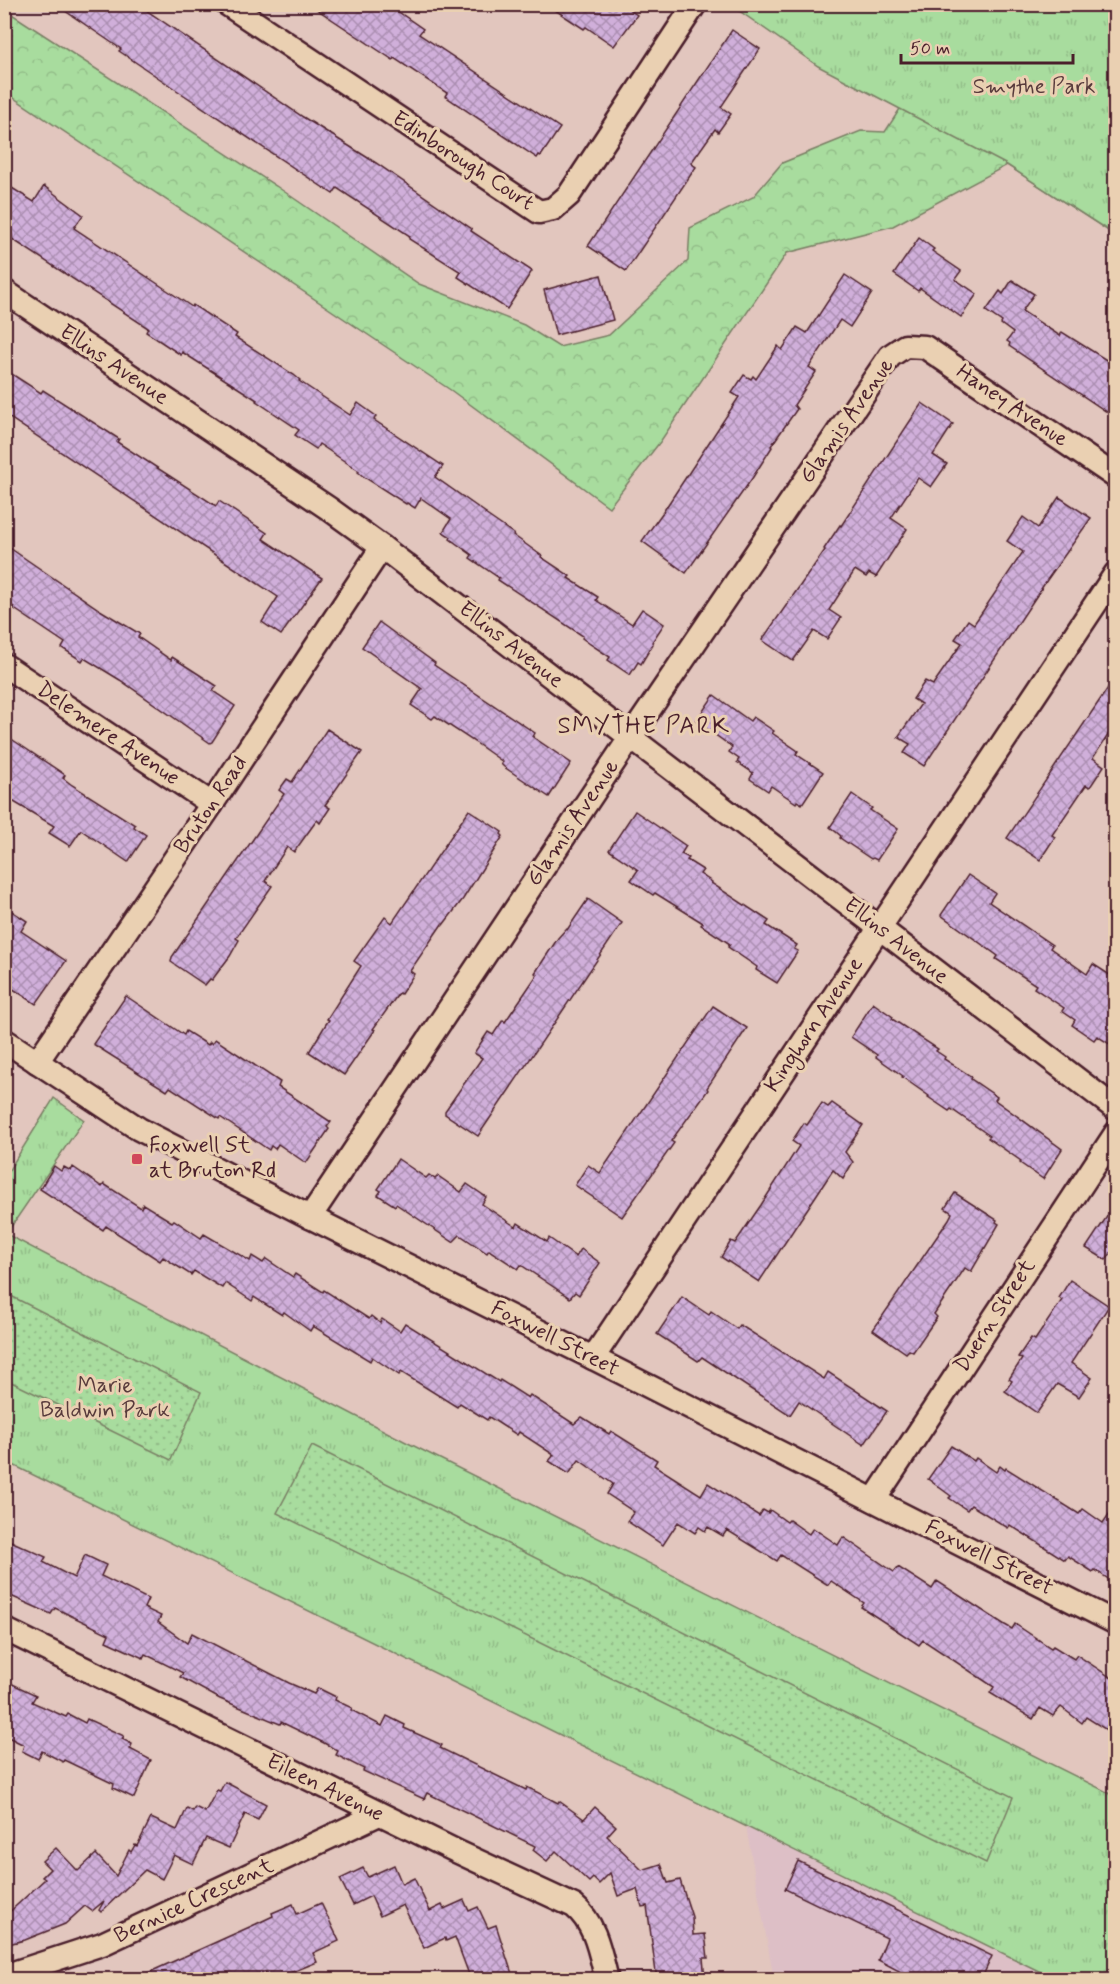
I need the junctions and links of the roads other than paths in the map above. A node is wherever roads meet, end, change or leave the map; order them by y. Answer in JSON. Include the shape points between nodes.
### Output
{"nodes":[{"id":1,"x":227,"y":4,"type":"edge"},
{"id":2,"x":695,"y":4,"type":"edge"},
{"id":3,"x":4,"y":291,"type":"edge"},
{"id":4,"x":905,"y":346,"type":"joint"},
{"id":5,"x":1116,"y":477,"type":"edge"},
{"id":6,"x":382,"y":547,"type":"junction"},
{"id":7,"x":1116,"y":573,"type":"edge"},
{"id":8,"x":4,"y":665,"type":"edge"},
{"id":9,"x":630,"y":738,"type":"junction"},
{"id":10,"x":212,"y":804,"type":"junction"},
{"id":11,"x":880,"y":928,"type":"junction"},
{"id":12,"x":4,"y":1040,"type":"edge"},
{"id":13,"x":37,"y":1062,"type":"junction"},
{"id":14,"x":1116,"y":1109,"type":"edge"},
{"id":15,"x":1116,"y":1133,"type":"edge"},
{"id":16,"x":310,"y":1217,"type":"junction"},
{"id":17,"x":592,"y":1358,"type":"junction"},
{"id":18,"x":874,"y":1500,"type":"junction"},
{"id":19,"x":1116,"y":1623,"type":"edge"},
{"id":20,"x":4,"y":1629,"type":"edge"},
{"id":21,"x":379,"y":1814,"type":"junction"},
{"id":22,"x":4,"y":1976,"type":"edge"},
{"id":23,"x":607,"y":1980,"type":"edge"}],
"edges":[{"from":1,"to":2,"type":"street","name":"Edinborough Court","via":[[539,212],[553,209],[569,195]]},
{"from":3,"to":6,"type":"street","name":"Ellins Avenue"},
{"from":4,"to":5,"type":"street","name":"Haney Avenue","via":[[925,347]]},
{"from":4,"to":9,"type":"street","name":"Glamis Avenue","via":[[890,356]]},
{"from":6,"to":9,"type":"street","name":"Ellins Avenue"},
{"from":6,"to":10,"type":"street","name":"Bruton Road"},
{"from":7,"to":11,"type":"street","name":"Kinghorn Avenue"},
{"from":8,"to":10,"type":"street","name":"Delemere Avenue"},
{"from":9,"to":11,"type":"street","name":"Ellins Avenue"},
{"from":9,"to":16,"type":"street","name":"Glamis Avenue"},
{"from":10,"to":13,"type":"street","name":"Bruton Road"},
{"from":11,"to":14,"type":"street","name":"Ellins Avenue"},
{"from":11,"to":17,"type":"street","name":"Kinghorn Avenue"},
{"from":12,"to":13,"type":"street","name":"Foxwell Street"},
{"from":13,"to":16,"type":"street","name":"Foxwell Street","via":[[139,1129]]},
{"from":15,"to":18,"type":"street","name":"Duern Street"},
{"from":16,"to":17,"type":"street","name":"Foxwell Street"},
{"from":17,"to":18,"type":"street","name":"Foxwell Street"},
{"from":18,"to":19,"type":"street","name":"Foxwell Street"},
{"from":20,"to":21,"type":"street","name":"Eileen Avenue"},
{"from":21,"to":22,"type":"street","name":"Bernice Crescent","via":[[102,1944]]},
{"from":21,"to":23,"type":"street","name":"Eileen Avenue","via":[[574,1906],[593,1931]]}]}
